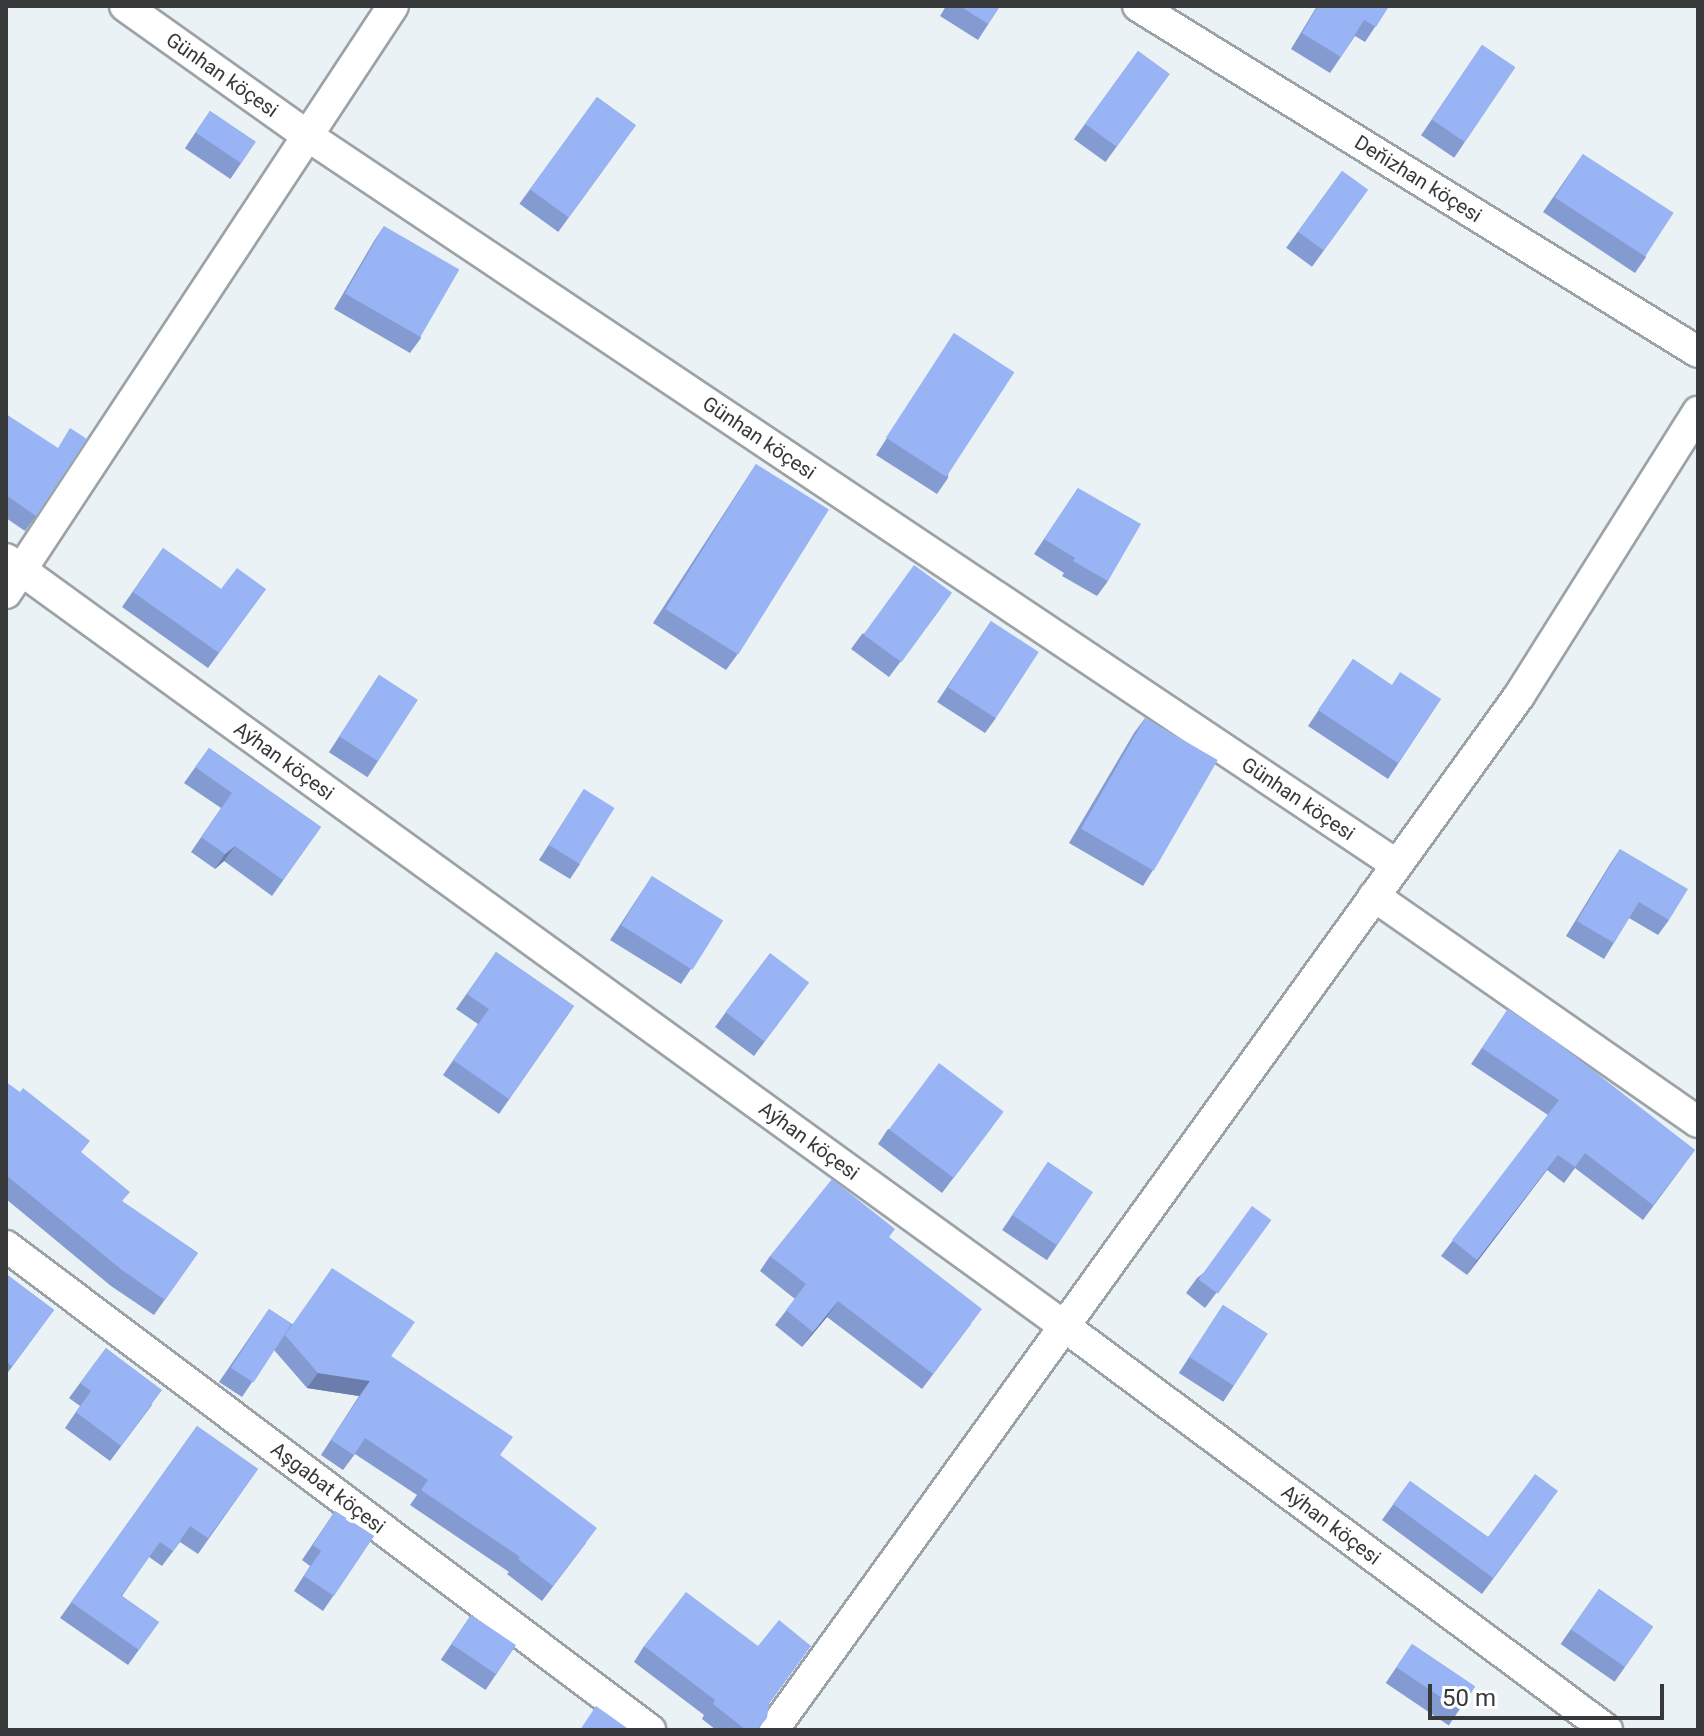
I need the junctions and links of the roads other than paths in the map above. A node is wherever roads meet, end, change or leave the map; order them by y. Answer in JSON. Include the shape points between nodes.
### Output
{"nodes":[{"id":1,"x":125,"y":6,"type":"edge"},
{"id":2,"x":393,"y":6,"type":"edge"},
{"id":3,"x":1138,"y":6,"type":"edge"},
{"id":4,"x":308,"y":136,"type":"junction"},
{"id":5,"x":1698,"y":352,"type":"edge"},
{"id":6,"x":1694,"y":430,"type":"edge"},
{"id":7,"x":11,"y":574,"type":"edge"},
{"id":8,"x":1397,"y":865,"type":"junction"},
{"id":9,"x":1374,"y":896,"type":"junction"},
{"id":10,"x":1698,"y":1122,"type":"edge"},
{"id":11,"x":6,"y":1246,"type":"edge"},
{"id":12,"x":1064,"y":1326,"type":"junction"},
{"id":13,"x":650,"y":1730,"type":"edge"},
{"id":14,"x":773,"y":1730,"type":"edge"},
{"id":15,"x":1607,"y":1730,"type":"edge"}],
"edges":[{"from":1,"to":4,"type":"street","name":"Günhan köçesi"},
{"from":2,"to":4,"type":"street"},
{"from":3,"to":5,"type":"street","name":"Deňizhan köçesi"},
{"from":4,"to":7,"type":"street"},
{"from":4,"to":8,"type":"street","name":"Günhan köçesi"},
{"from":6,"to":8,"type":"street","via":[[1519,696]]},
{"from":7,"to":12,"type":"street","name":"Aýhan köçesi"},
{"from":8,"to":9,"type":"street"},
{"from":9,"to":10,"type":"street"},
{"from":9,"to":12,"type":"street"},
{"from":11,"to":13,"type":"street","name":"Aşgabat köçesi"},
{"from":12,"to":14,"type":"street"},
{"from":12,"to":15,"type":"street","name":"Aýhan köçesi"}]}
